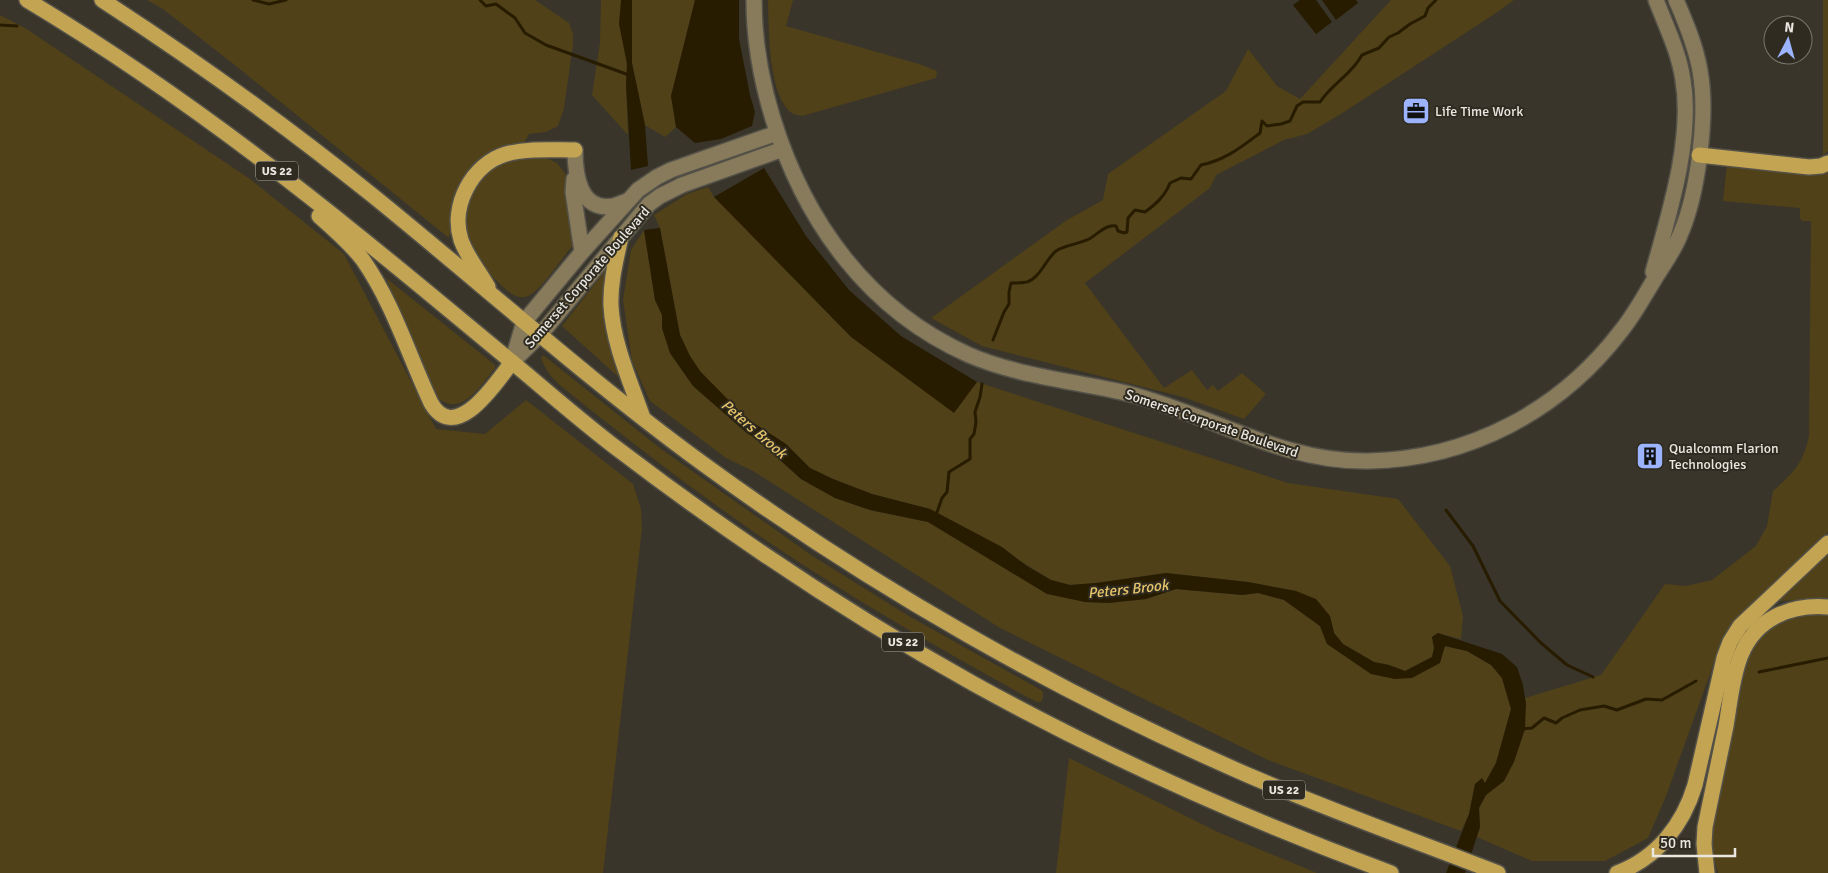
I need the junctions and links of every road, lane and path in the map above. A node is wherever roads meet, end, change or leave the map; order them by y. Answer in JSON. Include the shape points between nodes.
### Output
{"nodes":[{"id":1,"x":27,"y":0,"type":"edge"},
{"id":2,"x":102,"y":0,"type":"edge"},
{"id":3,"x":754,"y":0,"type":"edge"},
{"id":4,"x":1656,"y":0,"type":"edge"},
{"id":5,"x":1676,"y":0,"type":"edge"},
{"id":6,"x":777,"y":133,"type":"junction"},
{"id":7,"x":783,"y":149,"type":"junction"},
{"id":8,"x":575,"y":150,"type":"joint"},
{"id":9,"x":1699,"y":155,"type":"junction"},
{"id":10,"x":1828,"y":163,"type":"edge"},
{"id":11,"x":575,"y":172,"type":"junction"},
{"id":12,"x":282,"y":175,"type":"junction"},
{"id":13,"x":629,"y":200,"type":"junction"},
{"id":14,"x":622,"y":237,"type":"junction"},
{"id":15,"x":582,"y":252,"type":"junction"},
{"id":16,"x":1649,"y":288,"type":"junction"},
{"id":17,"x":492,"y":295,"type":"junction"},
{"id":18,"x":524,"y":322,"type":"junction"},
{"id":19,"x":540,"y":335,"type":"junction"},
{"id":20,"x":512,"y":362,"type":"junction"},
{"id":21,"x":643,"y":418,"type":"junction"},
{"id":22,"x":1828,"y":543,"type":"edge"},
{"id":23,"x":1828,"y":607,"type":"edge"},
{"id":24,"x":1391,"y":873,"type":"edge"},
{"id":25,"x":1498,"y":873,"type":"edge"},
{"id":26,"x":1617,"y":873,"type":"edge"},
{"id":27,"x":1707,"y":873,"type":"edge"}],
"edges":[{"from":1,"to":12,"type":"highway","number":"US 22","via":[[180,100]]},
{"from":2,"to":17,"type":"highway","number":"US 22","via":[[270,116],[381,202]]},
{"from":3,"to":6,"type":"street","name":"Somerset Corporate Boulevard","via":[[757,55]]},
{"from":4,"to":16,"type":"street","name":"Somerset Corporate Boulevard","via":[[1678,59],[1685,113],[1674,194]]},
{"from":5,"to":9,"type":"street","name":"Somerset Corporate Boulevard","via":[[1701,72],[1703,96]]},
{"from":6,"to":7,"type":"street","name":"Somerset Corporate Boulevard"},
{"from":6,"to":13,"type":"street","name":"Somerset Corporate Boulevard","via":[[671,170],[645,184]]},
{"from":7,"to":14,"type":"street","name":"Somerset Corporate Boulevard","via":[[671,190],[649,204]]},
{"from":7,"to":16,"type":"street","name":"Somerset Corporate Boulevard","via":[[800,191],[821,227],[862,278],[908,320],[950,346],[994,364],[1130,394],[1270,445],[1337,460],[1396,460],[1446,451],[1483,439],[1532,414],[1565,390],[1598,358],[1636,311]]},
{"from":8,"to":11,"type":"street"},
{"from":8,"to":17,"type":"highway","via":[[531,150],[505,155],[484,166],[468,185],[459,211],[460,238]]},
{"from":9,"to":10,"type":"highway","via":[[1808,167]]},
{"from":9,"to":16,"type":"street","name":"Somerset Corporate Boulevard","via":[[1693,200],[1686,222],[1679,240]]},
{"from":11,"to":13,"type":"street","via":[[582,191],[591,201],[612,206]]},
{"from":11,"to":15,"type":"street","via":[[573,192]]},
{"from":12,"to":20,"type":"highway","number":"US 22"},
{"from":12,"to":20,"type":"highway","via":[[299,199],[342,237],[362,260],[381,290],[431,403],[438,412],[459,416],[470,411]]},
{"from":13,"to":15,"type":"street","name":"Somerset Corporate Boulevard"},
{"from":14,"to":19,"type":"street","name":"Somerset Corporate Boulevard"},
{"from":14,"to":21,"type":"highway","via":[[612,286],[612,307],[615,331]]},
{"from":15,"to":18,"type":"street","name":"Somerset Corporate Boulevard"},
{"from":17,"to":18,"type":"highway","number":"US 22"},
{"from":18,"to":19,"type":"highway","number":"US 22"},
{"from":18,"to":20,"type":"street","name":"Somerset Corporate Boulevard"},
{"from":19,"to":20,"type":"street","name":"Somerset Corporate Boulevard"},
{"from":19,"to":21,"type":"highway","number":"US 22"},
{"from":20,"to":24,"type":"highway","number":"US 22","via":[[612,445],[733,534],[850,611],[964,678],[1098,749],[1173,784],[1283,832]]},
{"from":21,"to":25,"type":"highway","number":"US 22","via":[[849,564],[983,643],[1106,709],[1320,805]]},
{"from":22,"to":26,"type":"highway","via":[[1740,626],[1724,658],[1695,785],[1682,819],[1657,849],[1642,861]]},
{"from":23,"to":27,"type":"highway","via":[[1797,608],[1782,613],[1758,630],[1742,654],[1705,827]]}]}
